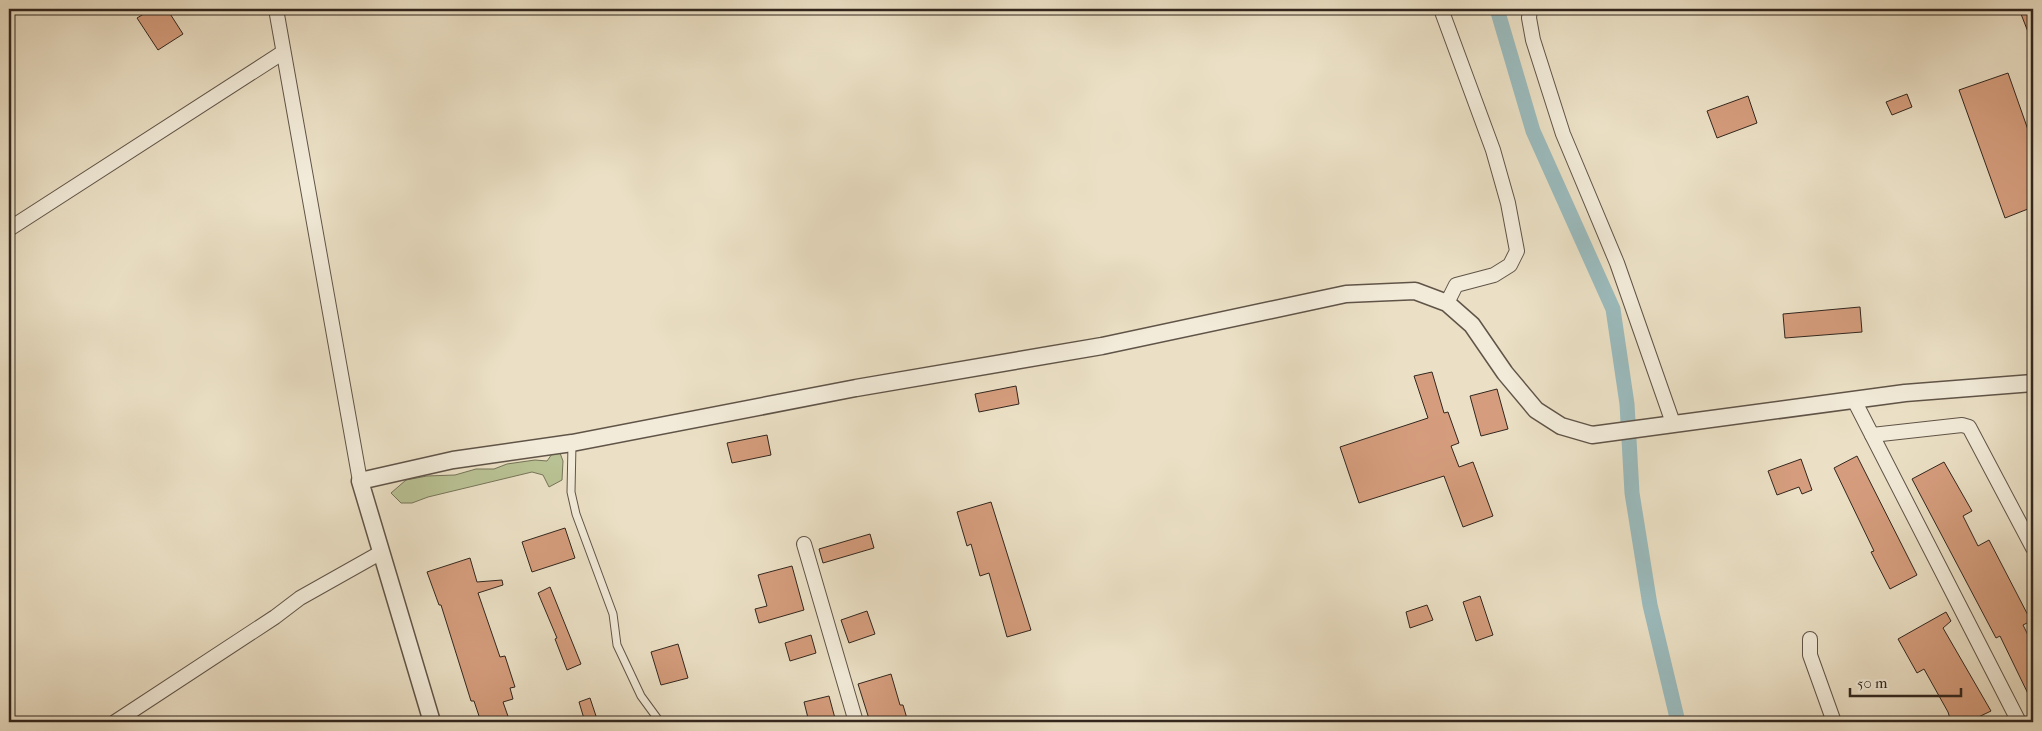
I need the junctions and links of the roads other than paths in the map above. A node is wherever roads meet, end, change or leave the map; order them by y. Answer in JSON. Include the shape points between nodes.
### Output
{"nodes":[{"id":1,"x":276,"y":9,"type":"edge"},
{"id":2,"x":1441,"y":9,"type":"edge"},
{"id":3,"x":1530,"y":9,"type":"edge"},
{"id":4,"x":282,"y":54,"type":"junction"},
{"id":5,"x":9,"y":229,"type":"edge"},
{"id":6,"x":1447,"y":303,"type":"junction"},
{"id":7,"x":2033,"y":383,"type":"edge"},
{"id":8,"x":1854,"y":400,"type":"junction"},
{"id":9,"x":1666,"y":424,"type":"junction"},
{"id":10,"x":1872,"y":435,"type":"junction"},
{"id":11,"x":572,"y":443,"type":"junction"},
{"id":12,"x":360,"y":481,"type":"junction"},
{"id":13,"x":804,"y":544,"type":"dead end"},
{"id":14,"x":2033,"y":548,"type":"edge"},
{"id":15,"x":380,"y":553,"type":"junction"},
{"id":16,"x":1810,"y":638,"type":"dead end"},
{"id":17,"x":114,"y":722,"type":"edge"},
{"id":18,"x":432,"y":722,"type":"edge"},
{"id":19,"x":660,"y":722,"type":"edge"},
{"id":20,"x":856,"y":722,"type":"edge"},
{"id":21,"x":1834,"y":722,"type":"edge"},
{"id":22,"x":2019,"y":722,"type":"edge"}],
"edges":[{"from":1,"to":4,"type":"street"},
{"from":2,"to":6,"type":"street","via":[[1493,150],[1518,251],[1510,266],[1494,275],[1456,285]]},
{"from":3,"to":9,"type":"street","via":[[1533,40],[1563,134],[1617,263]]},
{"from":4,"to":5,"type":"street"},
{"from":4,"to":12,"type":"street"},
{"from":6,"to":9,"type":"street","via":[[1472,325],[1536,410],[1561,426],[1592,435]]},
{"from":6,"to":11,"type":"street","via":[[1415,291],[1346,294],[1102,346],[856,388]]},
{"from":7,"to":8,"type":"street"},
{"from":8,"to":9,"type":"street"},
{"from":8,"to":10,"type":"street"},
{"from":10,"to":14,"type":"street","via":[[1962,425],[1969,427]]},
{"from":10,"to":22,"type":"street"},
{"from":11,"to":12,"type":"street","via":[[453,460]]},
{"from":11,"to":19,"type":"lane","via":[[572,492],[576,514],[613,614],[617,645],[641,696]]},
{"from":12,"to":15,"type":"street"},
{"from":13,"to":20,"type":"street"},
{"from":15,"to":17,"type":"street","via":[[300,598]]},
{"from":15,"to":18,"type":"street"},
{"from":16,"to":21,"type":"street","via":[[1810,654]]}]}
